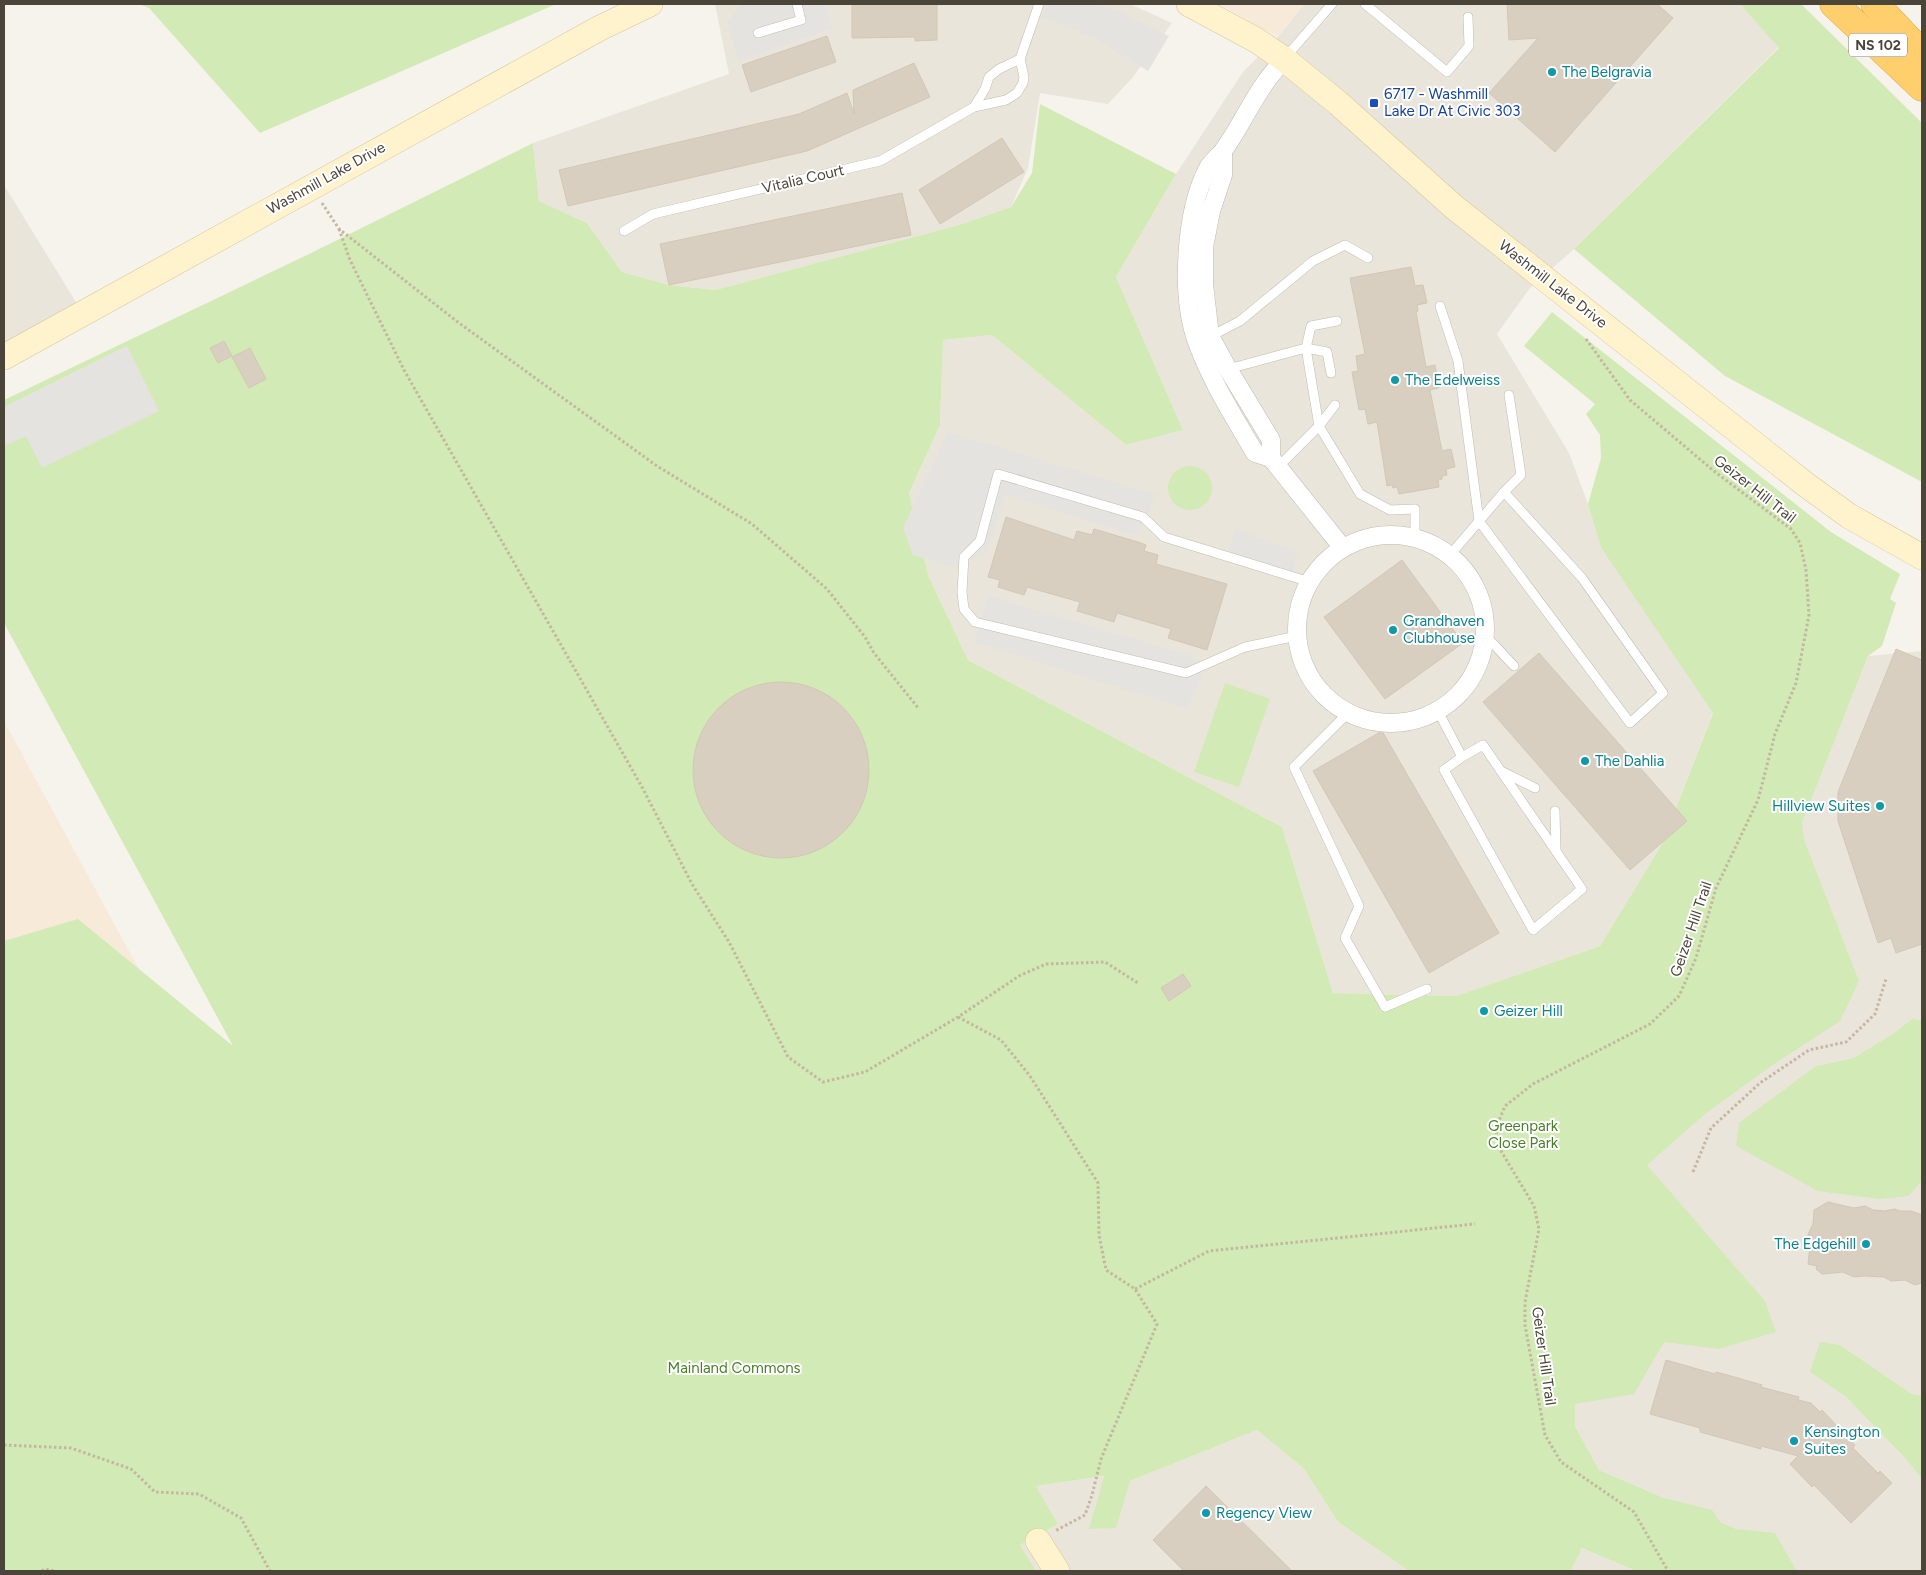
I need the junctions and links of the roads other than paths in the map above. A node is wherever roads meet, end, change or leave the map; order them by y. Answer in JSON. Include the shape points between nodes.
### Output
{"nodes":[{"id":1,"x":650,"y":4,"type":"edge"},
{"id":2,"x":797,"y":4,"type":"edge"},
{"id":3,"x":1039,"y":4,"type":"edge"},
{"id":4,"x":1189,"y":4,"type":"edge"},
{"id":5,"x":1332,"y":4,"type":"edge"},
{"id":6,"x":1365,"y":4,"type":"edge"},
{"id":7,"x":1834,"y":4,"type":"edge"},
{"id":8,"x":1875,"y":4,"type":"edge"},
{"id":9,"x":1468,"y":17,"type":"dead end"},
{"id":10,"x":758,"y":34,"type":"dead end"},
{"id":11,"x":1922,"y":54,"type":"edge"},
{"id":12,"x":1020,"y":59,"type":"junction"},
{"id":13,"x":1284,"y":59,"type":"junction"},
{"id":14,"x":1922,"y":88,"type":"edge"},
{"id":15,"x":974,"y":107,"type":"junction"},
{"id":16,"x":624,"y":231,"type":"dead end"},
{"id":17,"x":1368,"y":258,"type":"dead end"},
{"id":18,"x":1440,"y":306,"type":"dead end"},
{"id":19,"x":1337,"y":321,"type":"dead end"},
{"id":20,"x":1203,"y":339,"type":"junction"},
{"id":21,"x":1306,"y":348,"type":"junction"},
{"id":22,"x":4,"y":357,"type":"edge"},
{"id":23,"x":1228,"y":370,"type":"junction"},
{"id":24,"x":1330,"y":373,"type":"dead end"},
{"id":25,"x":1509,"y":395,"type":"dead end"},
{"id":26,"x":1334,"y":405,"type":"dead end"},
{"id":27,"x":1319,"y":426,"type":"junction"},
{"id":28,"x":1274,"y":462,"type":"junction"},
{"id":29,"x":1504,"y":492,"type":"junction"},
{"id":30,"x":1479,"y":521,"type":"junction"},
{"id":31,"x":1415,"y":538,"type":"junction"},
{"id":32,"x":1342,"y":547,"type":"junction"},
{"id":33,"x":1450,"y":555,"type":"junction"},
{"id":34,"x":1922,"y":557,"type":"edge"},
{"id":35,"x":1310,"y":582,"type":"junction"},
{"id":36,"x":1297,"y":636,"type":"junction"},
{"id":37,"x":1486,"y":636,"type":"junction"},
{"id":38,"x":1514,"y":666,"type":"dead end"},
{"id":39,"x":1438,"y":711,"type":"junction"},
{"id":40,"x":1348,"y":713,"type":"junction"},
{"id":41,"x":1462,"y":758,"type":"junction"},
{"id":42,"x":1501,"y":771,"type":"junction"},
{"id":43,"x":1536,"y":788,"type":"dead end"},
{"id":44,"x":1555,"y":811,"type":"dead end"},
{"id":45,"x":1556,"y":852,"type":"junction"},
{"id":46,"x":1427,"y":989,"type":"dead end"},
{"id":47,"x":1038,"y":1541,"type":"road end"},
{"id":48,"x":1057,"y":1571,"type":"edge"}],
"edges":[{"from":1,"to":22,"type":"street","name":"Washmill Lake Drive","via":[[600,28]]},
{"from":2,"to":10,"type":"lane","via":[[801,20]]},
{"from":3,"to":12,"type":"lane","name":"Vitalia Court"},
{"from":4,"to":13,"type":"street","name":"Washmill Lake Drive"},
{"from":5,"to":13,"type":"lane"},
{"from":6,"to":9,"type":"lane","via":[[1447,72],[1469,46]]},
{"from":7,"to":14,"type":"highway","number":"NS 102"},
{"from":8,"to":11,"type":"highway","number":"NS 102"},
{"from":12,"to":15,"type":"lane","via":[[990,77]]},
{"from":12,"to":15,"type":"lane","name":"Vitalia Court","via":[[1024,77],[1017,93],[1006,100]]},
{"from":13,"to":20,"type":"street","via":[[1265,83],[1223,151],[1223,175],[1204,247]]},
{"from":13,"to":34,"type":"street","name":"Washmill Lake Drive","via":[[1454,207],[1797,478],[1849,516]]},
{"from":15,"to":16,"type":"lane","name":"Vitalia Court","via":[[880,161],[653,214]]},
{"from":17,"to":20,"type":"lane","via":[[1345,245],[1313,262],[1240,321]]},
{"from":18,"to":30,"type":"lane","via":[[1458,361]]},
{"from":19,"to":21,"type":"lane","via":[[1311,326]]},
{"from":20,"to":23,"type":"street"},
{"from":20,"to":28,"type":"street","via":[[1214,383],[1254,453]]},
{"from":21,"to":23,"type":"lane"},
{"from":21,"to":24,"type":"lane","via":[[1327,352]]},
{"from":21,"to":27,"type":"lane"},
{"from":23,"to":28,"type":"street","via":[[1271,440]]},
{"from":25,"to":29,"type":"lane","via":[[1521,476]]},
{"from":26,"to":27,"type":"lane"},
{"from":27,"to":28,"type":"lane"},
{"from":27,"to":31,"type":"lane","via":[[1360,494],[1390,510],[1415,509]]},
{"from":28,"to":32,"type":"street"},
{"from":29,"to":30,"type":"lane"},
{"from":29,"to":30,"type":"lane","via":[[1582,578],[1663,693],[1630,723]]},
{"from":30,"to":33,"type":"lane"},
{"from":31,"to":32,"type":"street","via":[[1393,534],[1363,538]]},
{"from":31,"to":33,"type":"street"},
{"from":32,"to":35,"type":"street","via":[[1313,575]]},
{"from":33,"to":37,"type":"street","via":[[1471,577],[1483,606]]},
{"from":35,"to":36,"type":"street","via":[[1300,604]]},
{"from":35,"to":36,"type":"lane","via":[[1164,537],[1143,517],[998,474],[980,541],[964,557],[964,609],[975,622],[1186,674],[1245,648]]},
{"from":36,"to":40,"type":"street","via":[[1304,667],[1322,694]]},
{"from":37,"to":38,"type":"lane"},
{"from":37,"to":39,"type":"street","via":[[1478,666],[1462,692]]},
{"from":39,"to":40,"type":"street","via":[[1409,722],[1378,722]]},
{"from":39,"to":41,"type":"lane"},
{"from":40,"to":46,"type":"lane","via":[[1294,767],[1359,906],[1345,938],[1385,1006]]},
{"from":41,"to":42,"type":"lane","via":[[1483,745]]},
{"from":41,"to":45,"type":"lane","via":[[1444,770],[1534,930],[1582,890]]},
{"from":42,"to":43,"type":"lane"},
{"from":42,"to":45,"type":"lane"},
{"from":44,"to":45,"type":"lane"},
{"from":47,"to":48,"type":"street"}]}
